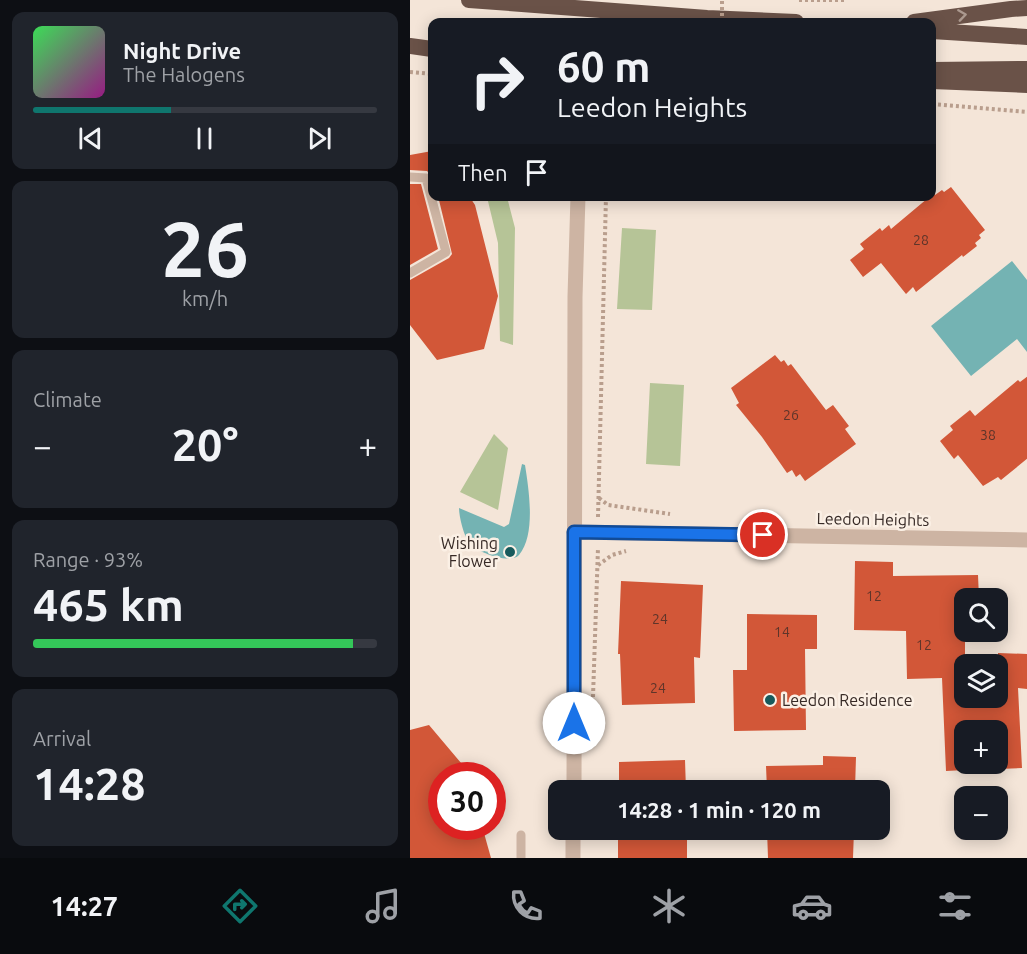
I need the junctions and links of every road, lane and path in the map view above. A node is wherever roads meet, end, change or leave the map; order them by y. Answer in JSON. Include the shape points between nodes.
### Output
{"nodes":[{"id":1,"x":469,"y":0,"type":"edge"},
{"id":2,"x":722,"y":0,"type":"edge"},
{"id":3,"x":798,"y":0,"type":"edge"},
{"id":4,"x":845,"y":0,"type":"edge"},
{"id":5,"x":1015,"y":6,"type":"edge"},
{"id":6,"x":707,"y":18,"type":"edge"},
{"id":7,"x":722,"y":18,"type":"edge"},
{"id":8,"x":936,"y":19,"type":"edge"},
{"id":9,"x":936,"y":31,"type":"edge"},
{"id":10,"x":1028,"y":37,"type":"edge"},
{"id":11,"x":410,"y":46,"type":"edge"},
{"id":12,"x":428,"y":48,"type":"edge"},
{"id":13,"x":1028,"y":69,"type":"edge"},
{"id":14,"x":936,"y":70,"type":"edge"},
{"id":15,"x":410,"y":72,"type":"edge"},
{"id":16,"x":428,"y":74,"type":"edge"},
{"id":17,"x":936,"y":81,"type":"edge"},
{"id":18,"x":1028,"y":85,"type":"edge"},
{"id":19,"x":936,"y":104,"type":"edge"},
{"id":20,"x":1028,"y":112,"type":"edge"},
{"id":21,"x":410,"y":177,"type":"edge"},
{"id":22,"x":428,"y":185,"type":"edge"},
{"id":23,"x":432,"y":201,"type":"edge"},
{"id":24,"x":578,"y":201,"type":"edge"},
{"id":25,"x":606,"y":201,"type":"edge"},
{"id":26,"x":410,"y":273,"type":"edge"},
{"id":27,"x":599,"y":498,"type":"junction"},
{"id":28,"x":678,"y":514,"type":"dead end"},
{"id":29,"x":574,"y":532,"type":"junction"},
{"id":30,"x":598,"y":532,"type":"junction"},
{"id":31,"x":1028,"y":540,"type":"edge"},
{"id":32,"x":593,"y":707,"type":"dead end"},
{"id":33,"x":574,"y":780,"type":"edge"},
{"id":34,"x":521,"y":835,"type":"dead end"},
{"id":35,"x":573,"y":840,"type":"edge"},
{"id":36,"x":521,"y":858,"type":"edge"},
{"id":37,"x":573,"y":858,"type":"edge"}],
"edges":[{"from":1,"to":6,"type":"highway"},
{"from":2,"to":7,"type":"path","bridge":true},
{"from":3,"to":4,"type":"path"},
{"from":8,"to":5,"type":"highway","one_way":true},
{"from":9,"to":10,"type":"highway"},
{"from":11,"to":12,"type":"highway"},
{"from":13,"to":14,"type":"highway"},
{"from":15,"to":16,"type":"path"},
{"from":17,"to":18,"type":"highway"},
{"from":19,"to":20,"type":"path"},
{"from":21,"to":22,"type":"lane","via":[[426,178]]},
{"from":23,"to":26,"type":"lane","via":[[446,252]]},
{"from":24,"to":29,"type":"street"},
{"from":25,"to":27,"type":"path"},
{"from":27,"to":28,"type":"path","via":[[608,505]]},
{"from":27,"to":30,"type":"path"},
{"from":29,"to":30,"type":"street","name":"Leedon Heights"},
{"from":29,"to":33,"type":"street"},
{"from":30,"to":31,"type":"street","name":"Leedon Heights"},
{"from":30,"to":32,"type":"path"},
{"from":34,"to":36,"type":"lane"},
{"from":35,"to":37,"type":"street"}]}
